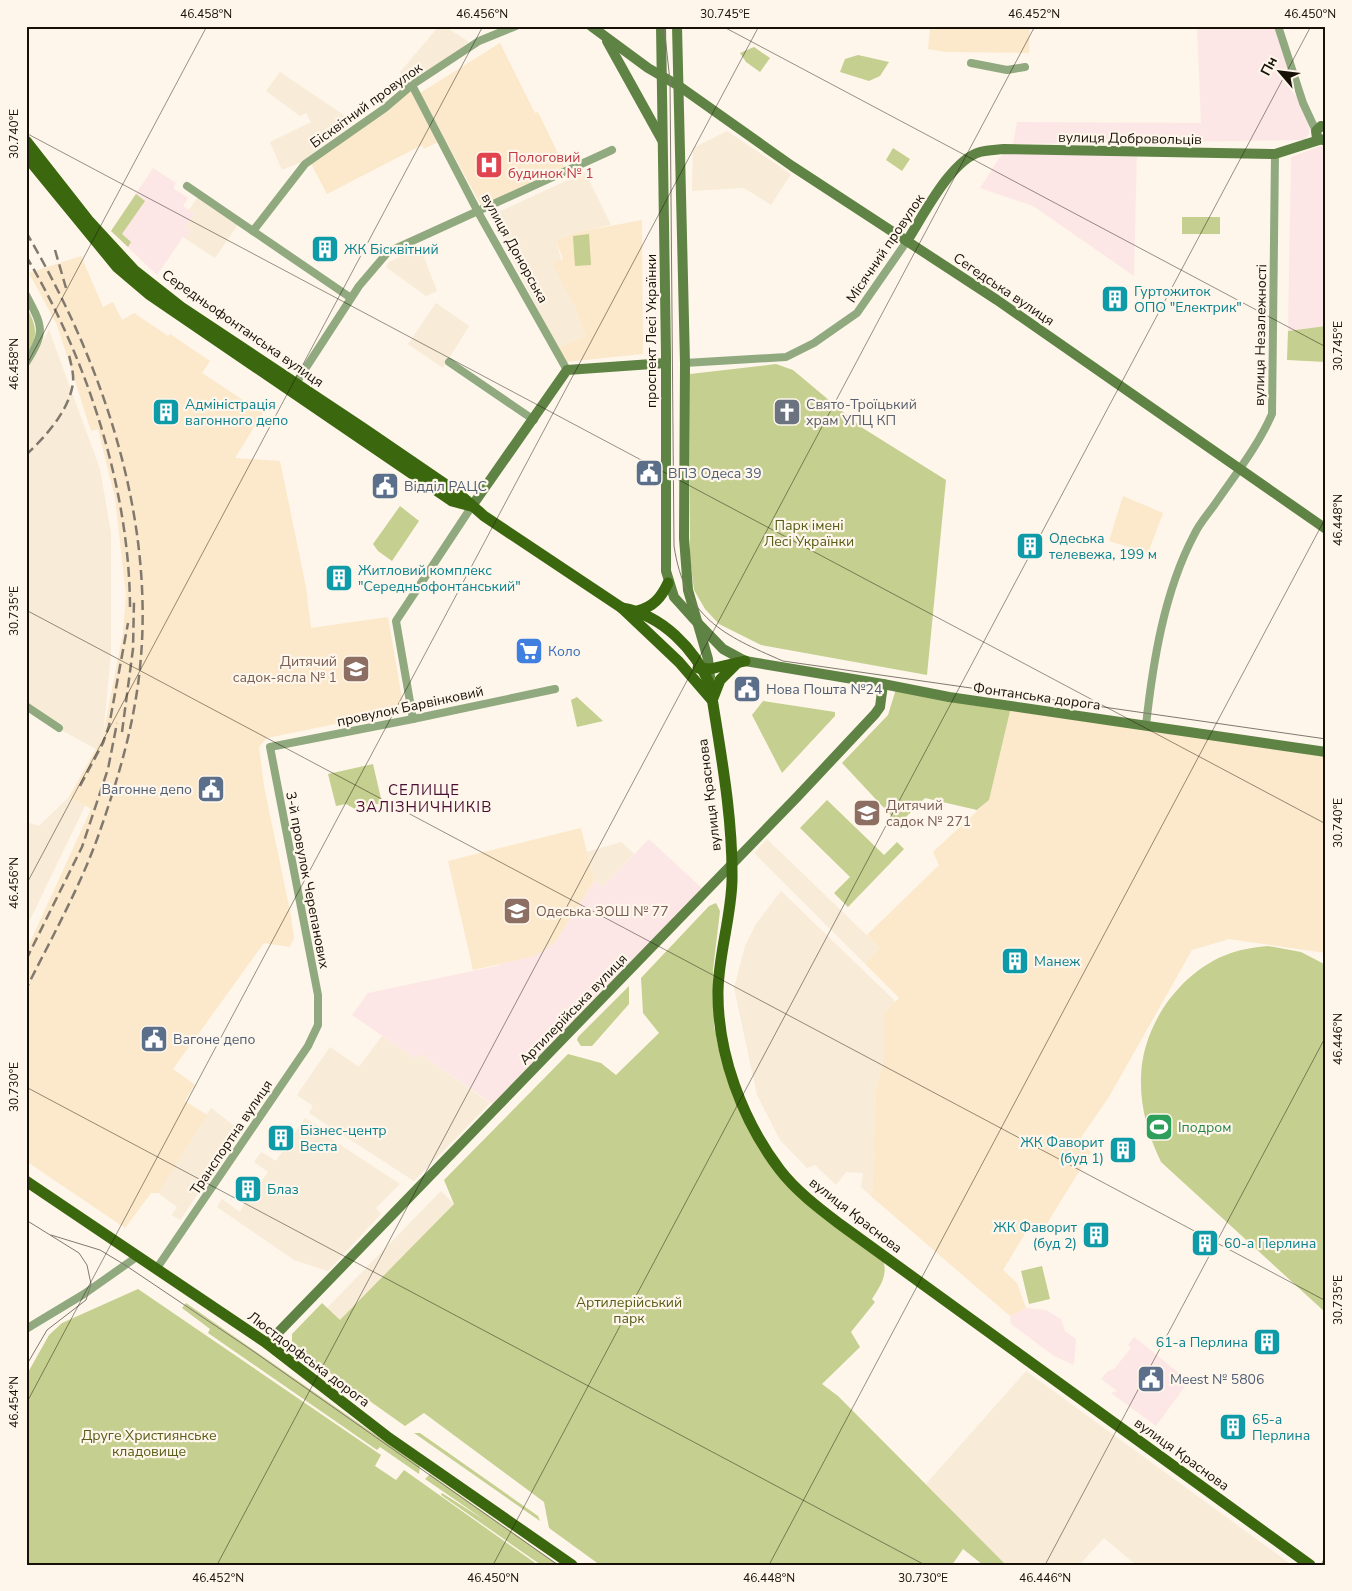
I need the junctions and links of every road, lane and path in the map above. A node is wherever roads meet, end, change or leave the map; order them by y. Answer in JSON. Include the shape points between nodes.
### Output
{"nodes":[{"id":1,"x":516,"y":26,"type":"edge"},
{"id":2,"x":590,"y":26,"type":"edge"},
{"id":3,"x":661,"y":26,"type":"edge"},
{"id":4,"x":677,"y":26,"type":"edge"},
{"id":5,"x":1278,"y":26,"type":"edge"},
{"id":6,"x":606,"y":38,"type":"junction"},
{"id":7,"x":971,"y":63,"type":"dead end"},
{"id":8,"x":1025,"y":67,"type":"dead end"},
{"id":9,"x":663,"y":77,"type":"junction"},
{"id":10,"x":412,"y":85,"type":"junction"},
{"id":11,"x":679,"y":86,"type":"junction"},
{"id":12,"x":1319,"y":131,"type":"edge"},
{"id":13,"x":26,"y":141,"type":"edge"},
{"id":14,"x":663,"y":141,"type":"junction"},
{"id":15,"x":612,"y":150,"type":"dead end"},
{"id":16,"x":1275,"y":154,"type":"junction"},
{"id":17,"x":26,"y":156,"type":"edge"},
{"id":18,"x":955,"y":169,"type":"joint"},
{"id":19,"x":187,"y":186,"type":"dead end"},
{"id":20,"x":478,"y":212,"type":"junction"},
{"id":21,"x":253,"y":231,"type":"junction"},
{"id":22,"x":907,"y":241,"type":"junction"},
{"id":23,"x":26,"y":295,"type":"edge"},
{"id":24,"x":351,"y":298,"type":"junction"},
{"id":25,"x":449,"y":362,"type":"dead end"},
{"id":26,"x":26,"y":363,"type":"edge"},
{"id":27,"x":666,"y":363,"type":"junction"},
{"id":28,"x":685,"y":363,"type":"junction"},
{"id":29,"x":567,"y":370,"type":"junction"},
{"id":30,"x":296,"y":383,"type":"junction"},
{"id":31,"x":534,"y":420,"type":"junction"},
{"id":32,"x":1239,"y":470,"type":"junction"},
{"id":33,"x":472,"y":506,"type":"junction"},
{"id":34,"x":1326,"y":529,"type":"edge"},
{"id":35,"x":686,"y":576,"type":"junction"},
{"id":36,"x":668,"y":583,"type":"junction"},
{"id":37,"x":622,"y":608,"type":"junction"},
{"id":38,"x":637,"y":611,"type":"junction"},
{"id":39,"x":698,"y":624,"type":"junction"},
{"id":40,"x":679,"y":662,"type":"junction"},
{"id":41,"x":742,"y":662,"type":"junction"},
{"id":42,"x":707,"y":669,"type":"junction"},
{"id":43,"x":883,"y":684,"type":"junction"},
{"id":44,"x":555,"y":689,"type":"dead end"},
{"id":45,"x":712,"y":700,"type":"junction"},
{"id":46,"x":26,"y":706,"type":"edge"},
{"id":47,"x":413,"y":720,"type":"junction"},
{"id":48,"x":1146,"y":725,"type":"junction"},
{"id":49,"x":59,"y":728,"type":"dead end"},
{"id":50,"x":270,"y":747,"type":"joint"},
{"id":51,"x":1326,"y":752,"type":"edge"},
{"id":52,"x":732,"y":864,"type":"junction"},
{"id":53,"x":319,"y":1018,"type":"joint"},
{"id":54,"x":26,"y":1181,"type":"edge"},
{"id":55,"x":138,"y":1256,"type":"junction"},
{"id":56,"x":157,"y":1268,"type":"junction"},
{"id":57,"x":27,"y":1330,"type":"edge"},
{"id":58,"x":267,"y":1344,"type":"junction"},
{"id":59,"x":572,"y":1565,"type":"edge"},
{"id":60,"x":1310,"y":1565,"type":"edge"}],
"edges":[{"from":1,"to":10,"type":"street","name":"Бісквітний провулок","via":[[479,41]]},
{"from":2,"to":6,"type":"main road","name":"Сегедська вулиця"},
{"from":3,"to":9,"type":"main road","name":"проспект Лесі Українки"},
{"from":4,"to":11,"type":"main road","name":"проспект Лесі Українки"},
{"from":5,"to":12,"type":"street","via":[[1303,103]]},
{"from":6,"to":9,"type":"main road","name":"Сегедська вулиця"},
{"from":6,"to":14,"type":"main road"},
{"from":7,"to":8,"type":"street","via":[[1007,70]]},
{"from":9,"to":11,"type":"main road","name":"Сегедська вулиця"},
{"from":9,"to":14,"type":"main road","name":"проспект Лесі Українки"},
{"from":10,"to":20,"type":"street","name":"вулиця Донорська"},
{"from":10,"to":21,"type":"street","name":"Бісквітний провулок","via":[[386,108],[305,164]]},
{"from":11,"to":22,"type":"main road","name":"Сегедська вулиця","via":[[792,166]]},
{"from":11,"to":28,"type":"main road","name":"проспект Лесі Українки"},
{"from":12,"to":16,"type":"main road","name":"вулиця Добровольців","via":[[1308,143]]},
{"from":13,"to":30,"type":"main road","name":"Середньофонтанська вулиця","via":[[88,220],[134,270],[181,307]]},
{"from":14,"to":27,"type":"main road","name":"проспект Лесі Українки"},
{"from":15,"to":20,"type":"street"},
{"from":16,"to":18,"type":"main road","name":"вулиця Добровольців","via":[[1004,149],[980,152]]},
{"from":16,"to":32,"type":"street","name":"вулиця Незалежності","via":[[1272,414]]},
{"from":17,"to":33,"type":"main road","name":"Середньофонтанська вулиця","via":[[117,267],[150,295],[452,501]]},
{"from":18,"to":22,"type":"main road","name":"Місячний провулок"},
{"from":19,"to":21,"type":"street"},
{"from":20,"to":24,"type":"street","via":[[388,252]]},
{"from":20,"to":29,"type":"street","name":"вулиця Донорська"},
{"from":21,"to":24,"type":"street"},
{"from":22,"to":28,"type":"street","name":"Місячний провулок","via":[[857,313],[814,343],[786,357]]},
{"from":22,"to":32,"type":"main road","name":"Сегедська вулиця","via":[[997,300]]},
{"from":23,"to":26,"type":"street","via":[[41,323],[37,346]]},
{"from":24,"to":30,"type":"street"},
{"from":25,"to":31,"type":"street"},
{"from":27,"to":29,"type":"main road"},
{"from":27,"to":36,"type":"main road","name":"проспект Лесі Українки","via":[[665,557]]},
{"from":28,"to":35,"type":"main road","name":"проспект Лесі Українки"},
{"from":29,"to":31,"type":"main road"},
{"from":30,"to":33,"type":"main road","name":"Середньофонтанська вулиця","via":[[458,493]]},
{"from":31,"to":33,"type":"main road"},
{"from":32,"to":34,"type":"main road","name":"Сегедська вулиця"},
{"from":32,"to":48,"type":"street","name":"вулиця Незалежності","via":[[1194,533],[1186,551],[1164,615]]},
{"from":33,"to":37,"type":"main road","name":"Середньофонтанська вулиця"},
{"from":33,"to":47,"type":"street","via":[[396,621]]},
{"from":35,"to":36,"type":"main road","via":[[677,585]]},
{"from":35,"to":39,"type":"main road","name":"проспект Лесі Українки"},
{"from":36,"to":38,"type":"main road","via":[[654,604]]},
{"from":36,"to":39,"type":"main road","name":"проспект Лесі Українки","via":[[674,597]]},
{"from":37,"to":38,"type":"main road","name":"Середньофонтанська вулиця"},
{"from":37,"to":40,"type":"main road","name":"Середньофонтанська вулиця"},
{"from":38,"to":42,"type":"main road","name":"Середньофонтанська вулиця","via":[[684,644]]},
{"from":39,"to":41,"type":"main road","name":"проспект Лесі Українки","via":[[723,649]]},
{"from":39,"to":42,"type":"main road","name":"проспект Лесі Українки"},
{"from":40,"to":42,"type":"main road"},
{"from":40,"to":45,"type":"main road","name":"Середньофонтанська вулиця"},
{"from":41,"to":42,"type":"main road"},
{"from":41,"to":43,"type":"main road","name":"Фонтанська дорога"},
{"from":41,"to":45,"type":"main road","via":[[720,680]]},
{"from":42,"to":45,"type":"main road","name":"Середньофонтанська вулиця"},
{"from":43,"to":48,"type":"main road","name":"Фонтанська дорога","via":[[949,697]]},
{"from":43,"to":52,"type":"main road","name":"Артилерійська вулиця","via":[[880,707],[875,714]]},
{"from":44,"to":47,"type":"street","name":"провулок Барвінковий"},
{"from":45,"to":52,"type":"main road","name":"вулиця Краснова","via":[[732,835]]},
{"from":46,"to":49,"type":"street"},
{"from":47,"to":50,"type":"street","name":"провулок Барвінковий"},
{"from":48,"to":51,"type":"main road","name":"Фонтанська дорога"},
{"from":50,"to":53,"type":"street","name":"3-й провулок Черепанових","via":[[318,995]]},
{"from":52,"to":58,"type":"main road","name":"Артилерійська вулиця"},
{"from":52,"to":60,"type":"main road","name":"вулиця Краснова","via":[[718,988],[719,1018],[729,1066],[747,1116],[780,1170],[841,1225]]},
{"from":53,"to":56,"type":"street","name":"Транспортна вулиця","via":[[316,1033],[308,1046]]},
{"from":54,"to":55,"type":"main road","name":"Люстдорфська дорога"},
{"from":55,"to":56,"type":"main road","name":"Люстдорфська дорога"},
{"from":55,"to":57,"type":"street"},
{"from":56,"to":58,"type":"main road","name":"Люстдорфська дорога"},
{"from":58,"to":59,"type":"main road","name":"Люстдорфська дорога","via":[[389,1438]]}]}
